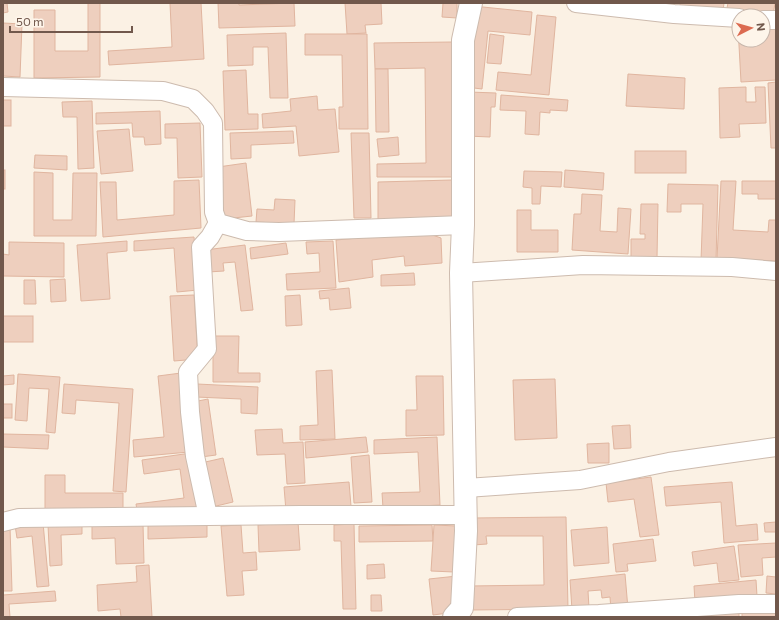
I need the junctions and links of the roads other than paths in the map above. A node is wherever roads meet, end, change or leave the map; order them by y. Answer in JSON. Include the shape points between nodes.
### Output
{"nodes":[{"id":1,"x":471,"y":3,"type":"edge"},
{"id":2,"x":576,"y":3,"type":"edge"},
{"id":3,"x":731,"y":18,"type":"edge"},
{"id":4,"x":3,"y":87,"type":"edge"},
{"id":5,"x":218,"y":223,"type":"junction"},
{"id":6,"x":463,"y":225,"type":"junction"},
{"id":7,"x":776,"y":271,"type":"edge"},
{"id":8,"x":461,"y":273,"type":"junction"},
{"id":9,"x":776,"y":447,"type":"edge"},
{"id":10,"x":466,"y":488,"type":"junction"},
{"id":11,"x":466,"y":515,"type":"junction"},
{"id":12,"x":208,"y":516,"type":"junction"},
{"id":13,"x":3,"y":522,"type":"edge"},
{"id":14,"x":776,"y":604,"type":"edge"},
{"id":15,"x":454,"y":617,"type":"edge"},
{"id":16,"x":517,"y":617,"type":"edge"}],
"edges":[{"from":1,"to":6,"type":"street","via":[[463,40]]},
{"from":2,"to":3,"type":"street"},
{"from":4,"to":5,"type":"street","via":[[163,91],[194,99],[213,123],[214,212]]},
{"from":5,"to":6,"type":"street","via":[[247,231],[279,232]]},
{"from":5,"to":12,"type":"street","via":[[201,247],[207,349],[188,372],[196,456]]},
{"from":6,"to":8,"type":"street"},
{"from":7,"to":8,"type":"street","via":[[732,267],[583,265]]},
{"from":8,"to":10,"type":"street"},
{"from":9,"to":10,"type":"street","via":[[669,462],[580,480]]},
{"from":10,"to":11,"type":"street"},
{"from":11,"to":12,"type":"street"},
{"from":11,"to":15,"type":"street","via":[[462,608]]},
{"from":12,"to":13,"type":"street","via":[[19,518]]},
{"from":14,"to":16,"type":"street"}]}
